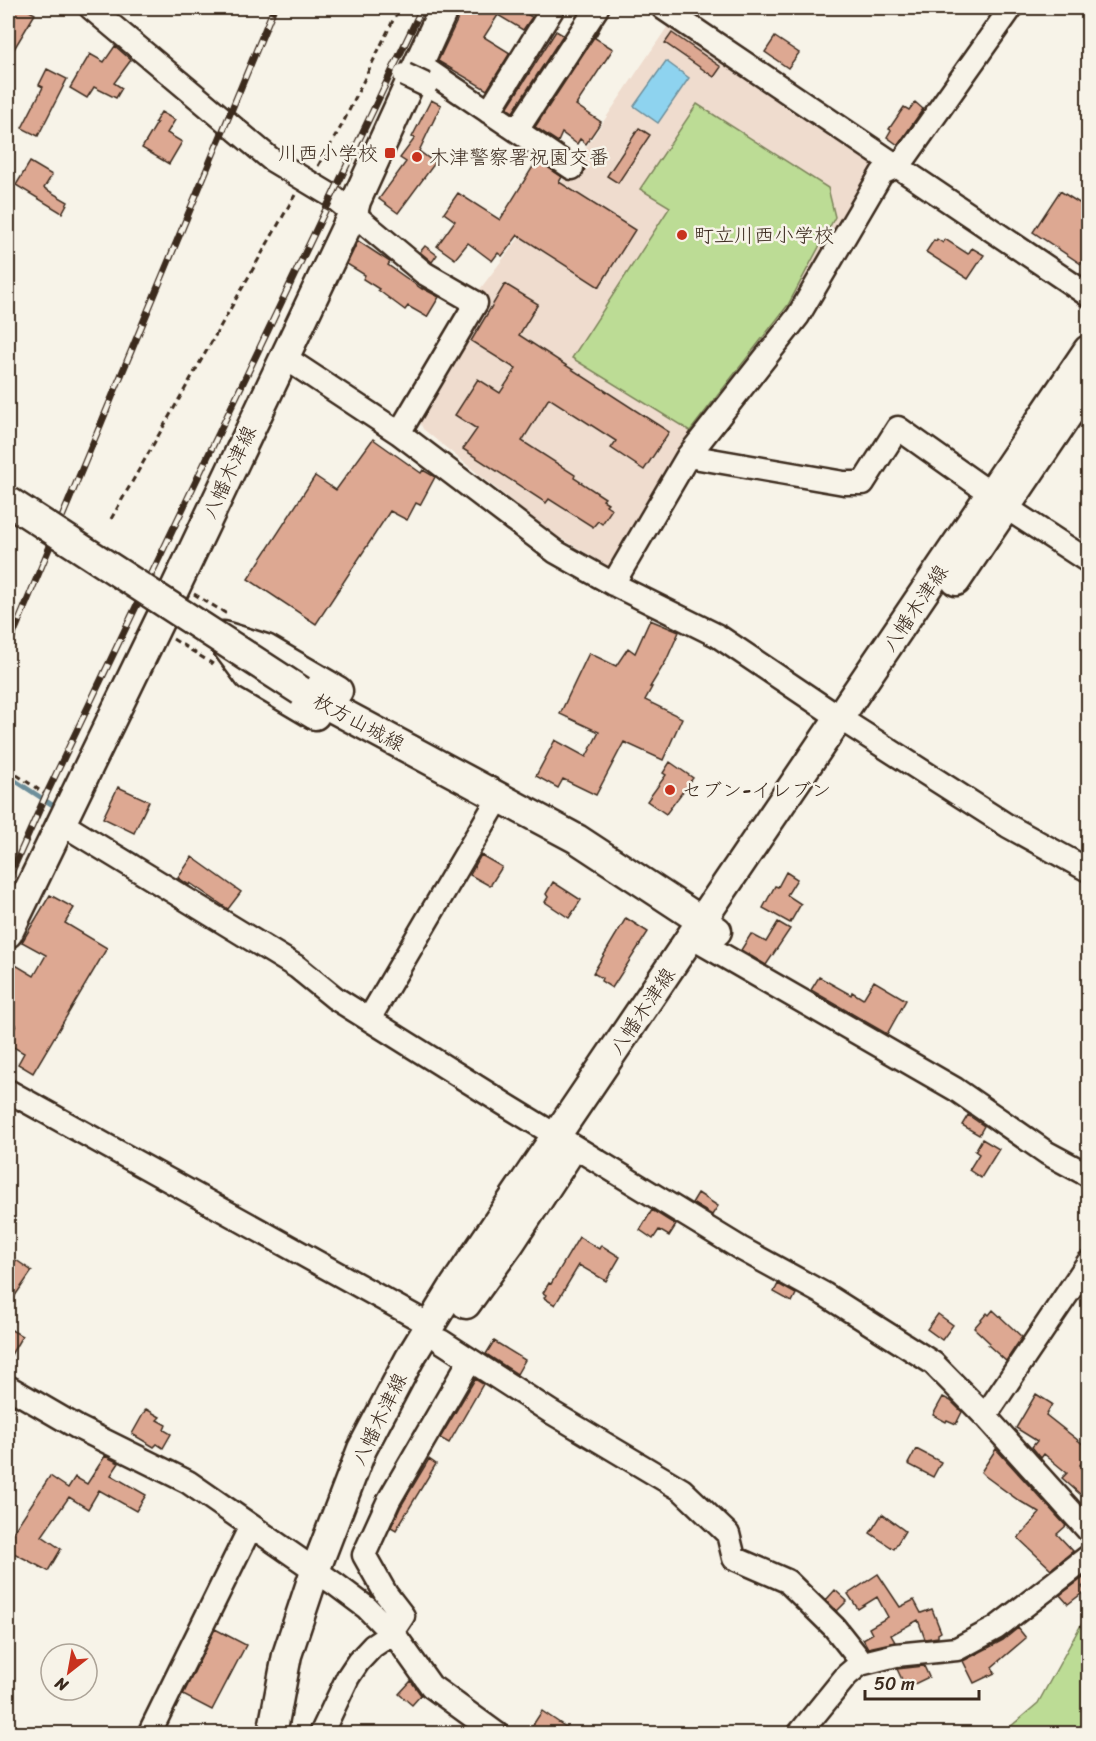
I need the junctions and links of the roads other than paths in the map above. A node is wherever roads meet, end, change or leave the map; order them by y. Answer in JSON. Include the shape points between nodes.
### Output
{"nodes":[{"id":1,"x":91,"y":8,"type":"edge"},
{"id":2,"x":444,"y":8,"type":"edge"},
{"id":3,"x":553,"y":8,"type":"edge"},
{"id":4,"x":597,"y":8,"type":"edge"},
{"id":5,"x":663,"y":8,"type":"edge"},
{"id":6,"x":1011,"y":8,"type":"edge"},
{"id":7,"x":416,"y":74,"type":"junction"},
{"id":8,"x":489,"y":112,"type":"junction"},
{"id":9,"x":517,"y":130,"type":"junction"},
{"id":10,"x":898,"y":166,"type":"junction"},
{"id":11,"x":572,"y":168,"type":"dead end"},
{"id":12,"x":353,"y":213,"type":"junction"},
{"id":13,"x":1089,"y":295,"type":"edge"},
{"id":14,"x":1089,"y":350,"type":"edge"},
{"id":15,"x":284,"y":357,"type":"junction"},
{"id":16,"x":1089,"y":385,"type":"edge"},
{"id":17,"x":399,"y":434,"type":"junction"},
{"id":18,"x":688,"y":456,"type":"junction"},
{"id":19,"x":8,"y":501,"type":"edge"},
{"id":20,"x":999,"y":501,"type":"junction"},
{"id":21,"x":1089,"y":561,"type":"edge"},
{"id":22,"x":613,"y":584,"type":"junction"},
{"id":23,"x":168,"y":603,"type":"junction"},
{"id":24,"x":219,"y":635,"type":"junction"},
{"id":25,"x":848,"y":723,"type":"junction"},
{"id":26,"x":493,"y":808,"type":"junction"},
{"id":27,"x":61,"y":823,"type":"junction"},
{"id":28,"x":577,"y":839,"type":"junction"},
{"id":29,"x":1089,"y":870,"type":"edge"},
{"id":30,"x":8,"y":933,"type":"edge"},
{"id":31,"x":705,"y":935,"type":"junction"},
{"id":32,"x":369,"y":1019,"type":"junction"},
{"id":33,"x":8,"y":1091,"type":"edge"},
{"id":34,"x":565,"y":1141,"type":"junction"},
{"id":35,"x":1089,"y":1175,"type":"edge"},
{"id":36,"x":1089,"y":1263,"type":"edge"},
{"id":37,"x":435,"y":1333,"type":"junction"},
{"id":38,"x":470,"y":1360,"type":"junction"},
{"id":39,"x":8,"y":1387,"type":"edge"},
{"id":40,"x":985,"y":1416,"type":"junction"},
{"id":41,"x":251,"y":1526,"type":"junction"},
{"id":42,"x":1089,"y":1530,"type":"edge"},
{"id":43,"x":1089,"y":1557,"type":"edge"},
{"id":44,"x":319,"y":1573,"type":"junction"},
{"id":45,"x":392,"y":1634,"type":"junction"},
{"id":46,"x":860,"y":1664,"type":"junction"},
{"id":47,"x":275,"y":1723,"type":"edge"},
{"id":48,"x":148,"y":1734,"type":"edge"},
{"id":49,"x":321,"y":1734,"type":"edge"},
{"id":50,"x":497,"y":1734,"type":"edge"},
{"id":51,"x":798,"y":1734,"type":"edge"}],
"edges":[{"from":1,"to":12,"type":"street","via":[[272,160]]},
{"from":2,"to":7,"type":"main road","name":"八幡木津線"},
{"from":3,"to":8,"type":"street"},
{"from":4,"to":9,"type":"street"},
{"from":5,"to":10,"type":"street"},
{"from":6,"to":10,"type":"street"},
{"from":7,"to":8,"type":"street"},
{"from":7,"to":12,"type":"main road","name":"八幡木津線"},
{"from":8,"to":9,"type":"street"},
{"from":9,"to":11,"type":"street"},
{"from":10,"to":13,"type":"street"},
{"from":10,"to":18,"type":"street","via":[[882,173],[798,316]]},
{"from":12,"to":15,"type":"main road","name":"八幡木津線"},
{"from":12,"to":17,"type":"street","via":[[424,273],[476,303]]},
{"from":14,"to":20,"type":"main road","name":"八幡木津線"},
{"from":15,"to":17,"type":"street"},
{"from":15,"to":23,"type":"main road","name":"八幡木津線"},
{"from":16,"to":20,"type":"main road","name":"八幡木津線"},
{"from":17,"to":22,"type":"street","via":[[533,536]]},
{"from":18,"to":20,"type":"street","via":[[863,483],[898,428]]},
{"from":18,"to":22,"type":"street"},
{"from":19,"to":28,"type":"main road","name":"枚方山城線","bridge":true,"via":[[301,691]]},
{"from":20,"to":21,"type":"street"},
{"from":20,"to":25,"type":"main road","name":"八幡木津線"},
{"from":22,"to":25,"type":"street","via":[[718,636]]},
{"from":23,"to":24,"type":"main road"},
{"from":23,"to":27,"type":"main road","name":"八幡木津線"},
{"from":24,"to":26,"type":"main road","via":[[249,676],[453,791]]},
{"from":24,"to":28,"type":"main road","via":[[266,650],[423,737]]},
{"from":25,"to":29,"type":"street","via":[[1008,826]]},
{"from":25,"to":31,"type":"main road","name":"八幡木津線"},
{"from":26,"to":28,"type":"main road"},
{"from":26,"to":32,"type":"street"},
{"from":27,"to":30,"type":"main road","name":"八幡木津線"},
{"from":27,"to":32,"type":"street","via":[[297,967]]},
{"from":28,"to":31,"type":"main road","name":"枚方山城線"},
{"from":31,"to":34,"type":"main road","name":"八幡木津線"},
{"from":31,"to":35,"type":"street","via":[[955,1089],[1047,1153]]},
{"from":32,"to":34,"type":"street"},
{"from":33,"to":37,"type":"street"},
{"from":34,"to":37,"type":"main road","name":"八幡木津線"},
{"from":34,"to":40,"type":"street","via":[[933,1363]]},
{"from":36,"to":40,"type":"street"},
{"from":37,"to":38,"type":"street"},
{"from":37,"to":44,"type":"main road","name":"八幡木津線","via":[[369,1458]]},
{"from":38,"to":45,"type":"street","via":[[389,1500],[364,1555],[402,1616]]},
{"from":38,"to":46,"type":"street","via":[[682,1490],[728,1534],[734,1558],[787,1581],[834,1627]]},
{"from":39,"to":41,"type":"street","via":[[77,1427],[188,1482]]},
{"from":40,"to":42,"type":"street"},
{"from":41,"to":44,"type":"street"},
{"from":41,"to":48,"type":"street"},
{"from":43,"to":46,"type":"street","via":[[996,1628],[957,1649],[896,1655]]},
{"from":44,"to":45,"type":"street","via":[[367,1608]]},
{"from":44,"to":47,"type":"main road","name":"八幡木津線"},
{"from":45,"to":49,"type":"street","via":[[358,1662]]},
{"from":45,"to":50,"type":"street","via":[[431,1686]]},
{"from":46,"to":51,"type":"street"}]}
